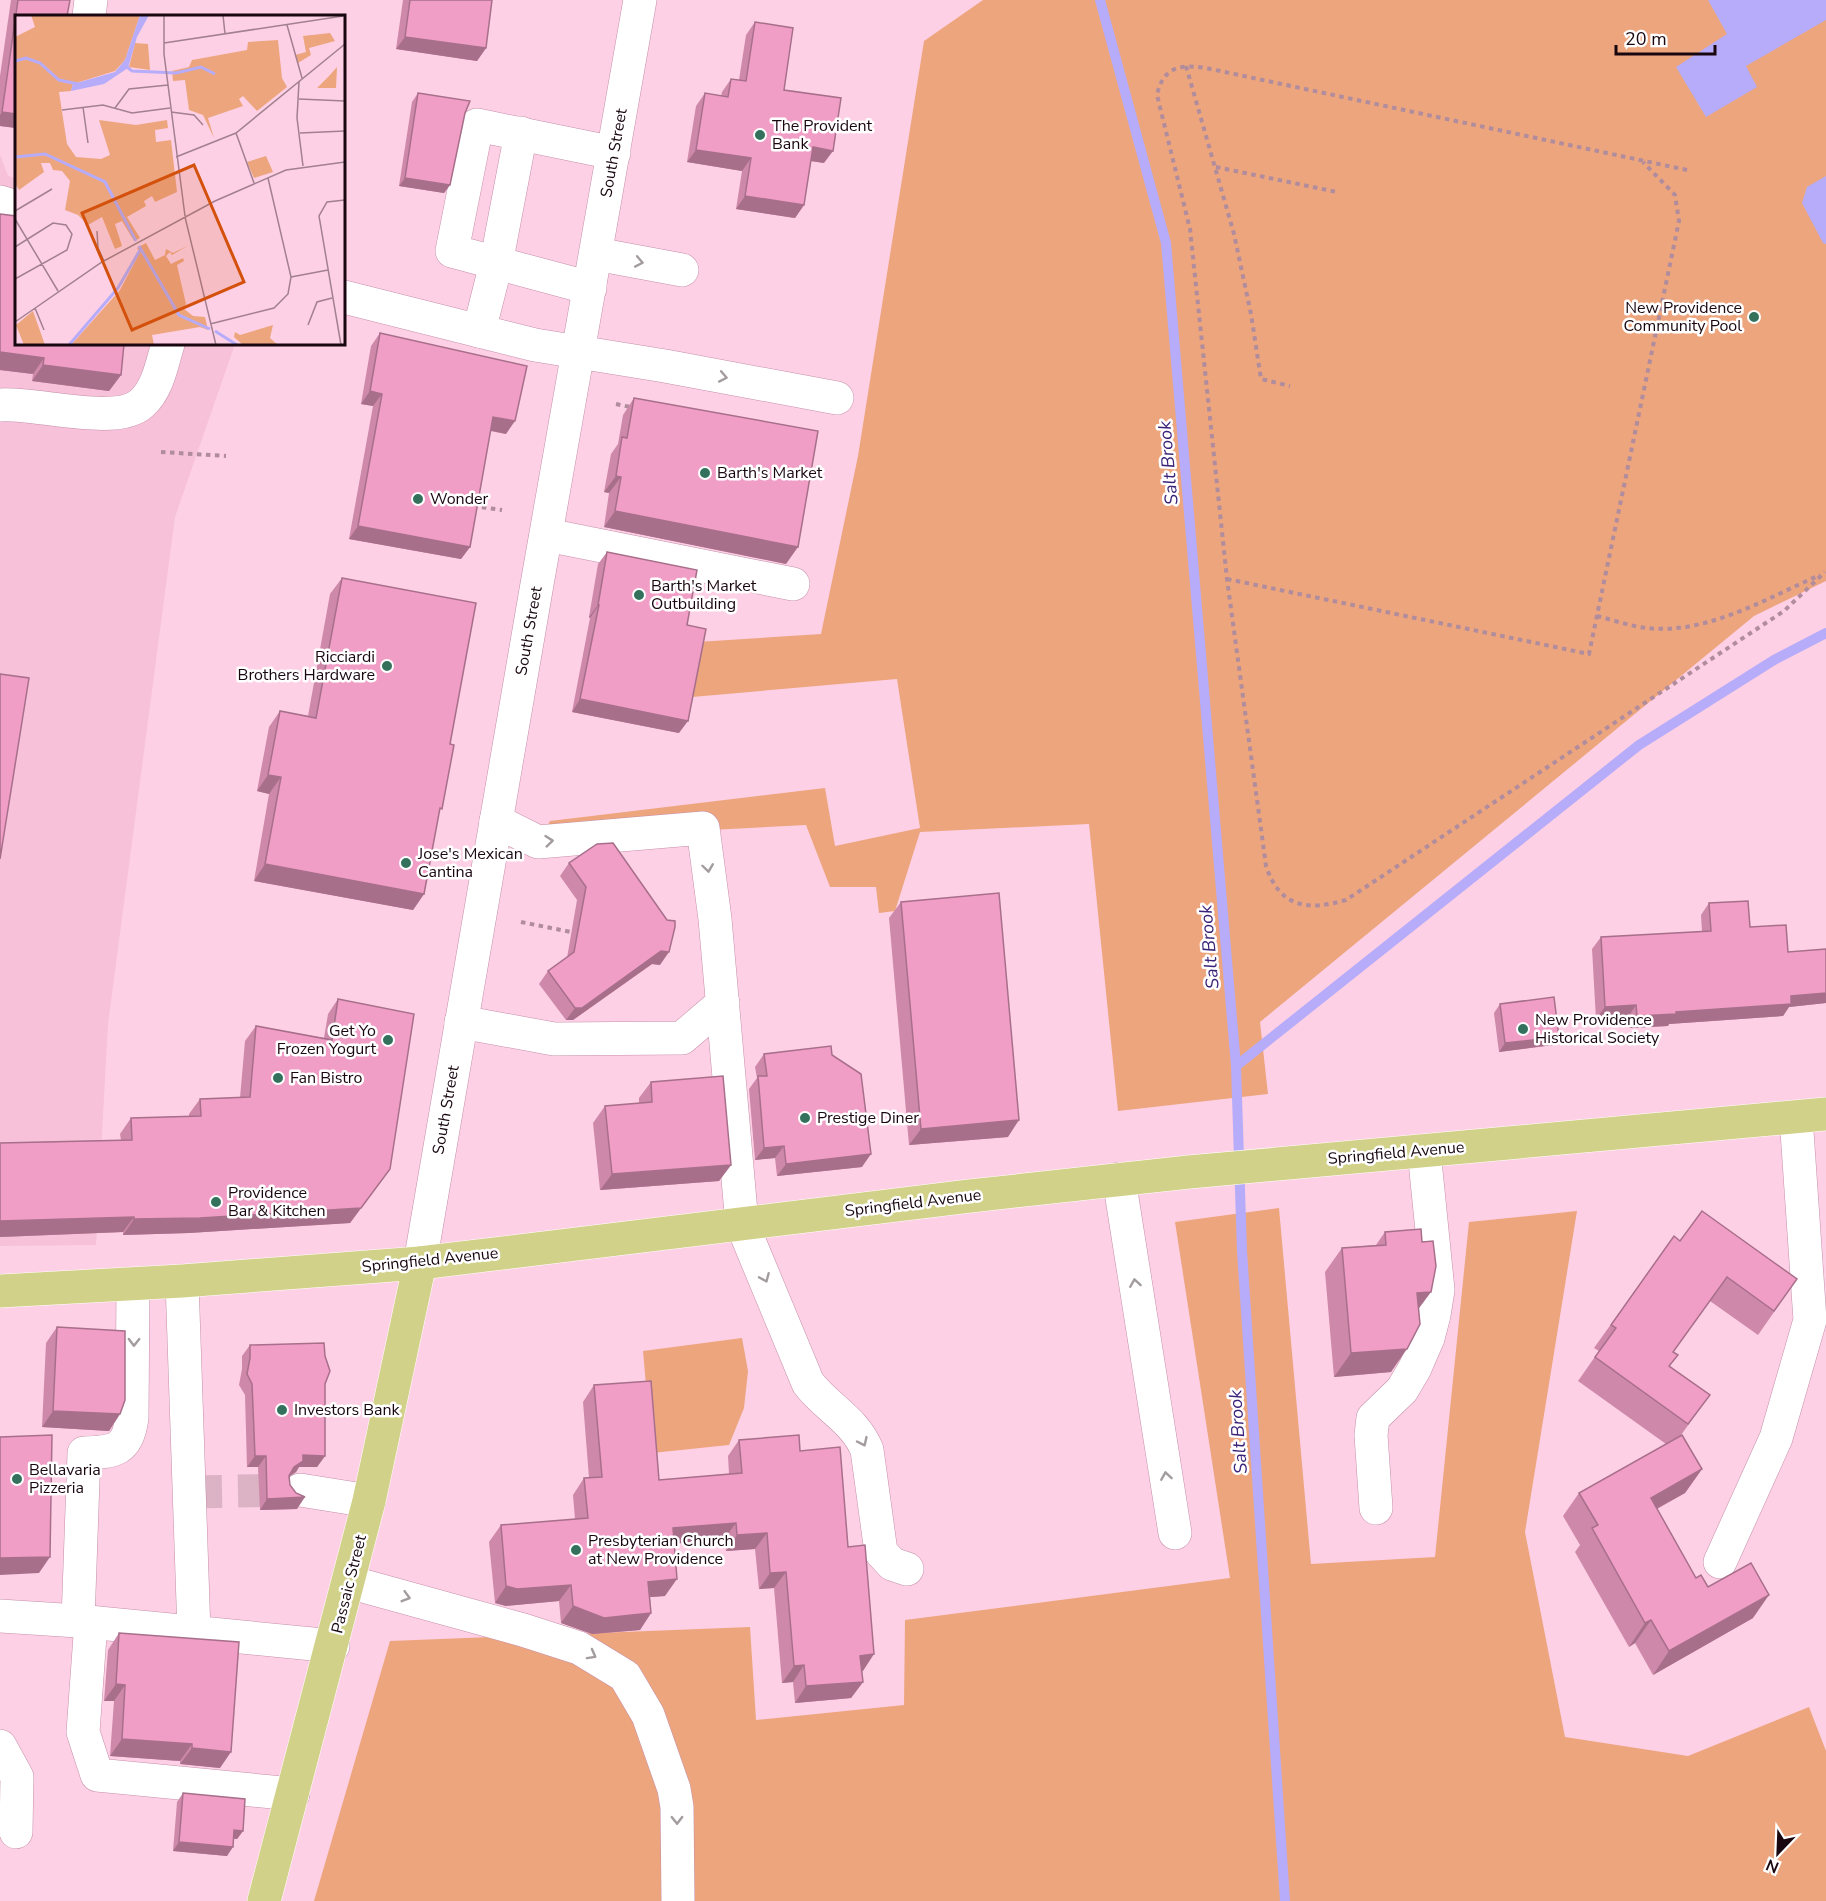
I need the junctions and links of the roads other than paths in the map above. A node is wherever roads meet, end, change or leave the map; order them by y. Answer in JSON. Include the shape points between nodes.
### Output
{"nodes":[{"id":1,"x":91,"y":0,"type":"edge"},
{"id":2,"x":640,"y":0,"type":"edge"},
{"id":3,"x":89,"y":15,"type":"edge"},
{"id":4,"x":521,"y":134,"type":"junction"},
{"id":5,"x":614,"y":153,"type":"junction"},
{"id":6,"x":0,"y":202,"type":"edge"},
{"id":7,"x":15,"y":207,"type":"edge"},
{"id":8,"x":596,"y":254,"type":"junction"},
{"id":9,"x":496,"y":264,"type":"junction"},
{"id":10,"x":682,"y":270,"type":"dead end"},
{"id":11,"x":590,"y":288,"type":"junction"},
{"id":12,"x":345,"y":297,"type":"edge"},
{"id":13,"x":480,"y":331,"type":"junction"},
{"id":14,"x":168,"y":345,"type":"edge"},
{"id":15,"x":579,"y":351,"type":"junction"},
{"id":16,"x":837,"y":398,"type":"dead end"},
{"id":17,"x":0,"y":405,"type":"edge"},
{"id":18,"x":547,"y":535,"type":"junction"},
{"id":19,"x":793,"y":584,"type":"dead end"},
{"id":20,"x":496,"y":821,"type":"junction"},
{"id":21,"x":723,"y":1004,"type":"junction"},
{"id":22,"x":461,"y":1022,"type":"junction"},
{"id":23,"x":1811,"y":1115,"type":"edge"},
{"id":24,"x":1424,"y":1151,"type":"junction"},
{"id":25,"x":1119,"y":1179,"type":"junction"},
{"id":26,"x":742,"y":1224,"type":"junction"},
{"id":27,"x":420,"y":1263,"type":"junction"},
{"id":28,"x":182,"y":1281,"type":"junction"},
{"id":29,"x":133,"y":1284,"type":"junction"},
{"id":30,"x":0,"y":1291,"type":"edge"},
{"id":31,"x":305,"y":1491,"type":"tunnel mouth"},
{"id":32,"x":369,"y":1501,"type":"junction"},
{"id":33,"x":1376,"y":1508,"type":"dead end"},
{"id":34,"x":1175,"y":1533,"type":"dead end"},
{"id":35,"x":1720,"y":1562,"type":"dead end"},
{"id":36,"x":907,"y":1569,"type":"dead end"},
{"id":37,"x":350,"y":1582,"type":"junction"},
{"id":38,"x":0,"y":1616,"type":"edge"},
{"id":39,"x":85,"y":1622,"type":"junction"},
{"id":40,"x":194,"y":1633,"type":"junction"},
{"id":41,"x":333,"y":1646,"type":"junction"},
{"id":42,"x":0,"y":1746,"type":"edge"},
{"id":43,"x":293,"y":1794,"type":"junction"},
{"id":44,"x":15,"y":1832,"type":"dead end"},
{"id":45,"x":264,"y":1901,"type":"edge"},
{"id":46,"x":678,"y":1901,"type":"edge"}],
"edges":[{"from":1,"to":3,"type":"street"},
{"from":2,"to":5,"type":"street","name":"South Street"},
{"from":4,"to":5,"type":"street"},
{"from":4,"to":9,"type":"street"},
{"from":4,"to":9,"type":"street","via":[[477,125],[452,251]]},
{"from":5,"to":8,"type":"street","name":"South Street"},
{"from":6,"to":7,"type":"street"},
{"from":8,"to":10,"type":"street","one_way":true},
{"from":8,"to":11,"type":"street","name":"South Street"},
{"from":9,"to":11,"type":"street"},
{"from":9,"to":13,"type":"street"},
{"from":11,"to":15,"type":"street","name":"South Street"},
{"from":12,"to":13,"type":"street"},
{"from":13,"to":15,"type":"street"},
{"from":14,"to":17,"type":"street","via":[[153,388],[142,404],[127,411],[107,414]]},
{"from":15,"to":16,"type":"street","one_way":true},
{"from":15,"to":18,"type":"street","name":"South Street"},
{"from":18,"to":19,"type":"street"},
{"from":18,"to":20,"type":"street","name":"South Street"},
{"from":20,"to":21,"type":"street","one_way":true,"via":[[538,842],[703,828]]},
{"from":20,"to":22,"type":"street","name":"South Street"},
{"from":21,"to":22,"type":"street","via":[[682,1038],[554,1039]]},
{"from":21,"to":26,"type":"street"},
{"from":22,"to":27,"type":"street","name":"South Street"},
{"from":23,"to":24,"type":"main road","name":"Springfield Avenue"},
{"from":23,"to":35,"type":"street","via":[[1810,1320],[1776,1438]]},
{"from":24,"to":25,"type":"main road","name":"Springfield Avenue"},
{"from":24,"to":33,"type":"street","via":[[1438,1290],[1428,1338],[1415,1368],[1402,1390],[1372,1418]]},
{"from":25,"to":26,"type":"main road","name":"Springfield Avenue"},
{"from":34,"to":25,"type":"street","one_way":true},
{"from":26,"to":27,"type":"main road","name":"Springfield Avenue"},
{"from":26,"to":36,"type":"street","one_way":true,"via":[[807,1383],[863,1440],[881,1552],[892,1564]]},
{"from":27,"to":28,"type":"main road","name":"Springfield Avenue"},
{"from":27,"to":32,"type":"main road","name":"Passaic Street"},
{"from":28,"to":29,"type":"main road","name":"Springfield Avenue"},
{"from":28,"to":40,"type":"street"},
{"from":29,"to":30,"type":"main road","name":"Springfield Avenue"},
{"from":29,"to":39,"type":"street","one_way":true,"via":[[130,1432],[118,1448],[84,1453]]},
{"from":31,"to":32,"type":"street"},
{"from":32,"to":37,"type":"main road","name":"Passaic Street"},
{"from":37,"to":41,"type":"main road","name":"Passaic Street"},
{"from":37,"to":46,"type":"street","one_way":true,"via":[[579,1648],[625,1676],[648,1715],[674,1789]]},
{"from":38,"to":39,"type":"street"},
{"from":39,"to":40,"type":"street"},
{"from":39,"to":43,"type":"street","via":[[83,1732],[97,1775]]},
{"from":40,"to":41,"type":"street"},
{"from":41,"to":43,"type":"main road","name":"Passaic Street"},
{"from":42,"to":44,"type":"street","via":[[17,1777]]},
{"from":43,"to":45,"type":"main road","name":"Passaic Street"}]}
